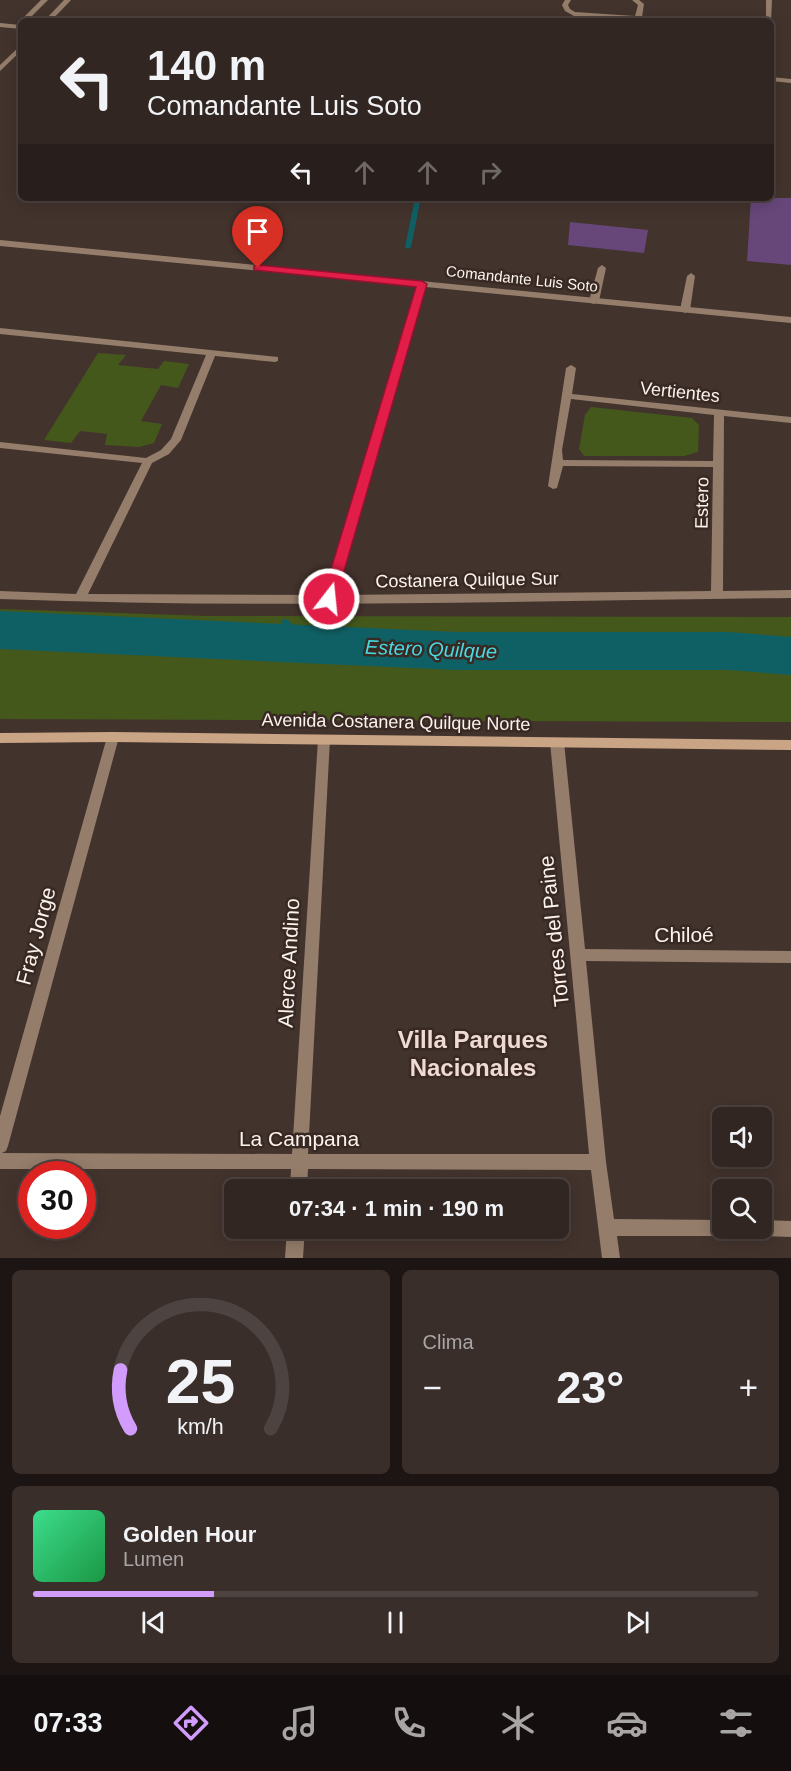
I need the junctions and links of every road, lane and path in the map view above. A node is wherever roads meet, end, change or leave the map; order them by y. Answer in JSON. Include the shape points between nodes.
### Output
{"nodes":[{"id":1,"x":45,"y":0,"type":"edge"},
{"id":2,"x":68,"y":0,"type":"edge"},
{"id":3,"x":568,"y":0,"type":"edge"},
{"id":4,"x":635,"y":0,"type":"edge"},
{"id":5,"x":769,"y":0,"type":"edge"},
{"id":6,"x":26,"y":18,"type":"edge"},
{"id":7,"x":50,"y":18,"type":"edge"},
{"id":8,"x":638,"y":18,"type":"joint"},
{"id":9,"x":769,"y":18,"type":"edge"},
{"id":10,"x":18,"y":24,"type":"edge"},
{"id":11,"x":0,"y":25,"type":"edge"},
{"id":12,"x":18,"y":50,"type":"edge"},
{"id":13,"x":0,"y":69,"type":"edge"},
{"id":14,"x":774,"y":79,"type":"edge"},
{"id":15,"x":791,"y":81,"type":"edge"},
{"id":16,"x":0,"y":243,"type":"edge"},
{"id":17,"x":603,"y":268,"type":"dead end"},
{"id":18,"x":691,"y":276,"type":"dead end"},
{"id":19,"x":422,"y":284,"type":"junction"},
{"id":20,"x":594,"y":301,"type":"junction"},
{"id":21,"x":685,"y":310,"type":"junction"},
{"id":22,"x":791,"y":320,"type":"edge"},
{"id":23,"x":0,"y":332,"type":"edge"},
{"id":24,"x":211,"y":353,"type":"junction"},
{"id":25,"x":275,"y":359,"type":"dead end"},
{"id":26,"x":572,"y":368,"type":"dead end"},
{"id":27,"x":567,"y":396,"type":"junction"},
{"id":28,"x":719,"y":412,"type":"junction"},
{"id":29,"x":791,"y":420,"type":"edge"},
{"id":30,"x":0,"y":446,"type":"edge"},
{"id":31,"x":148,"y":460,"type":"junction"},
{"id":32,"x":558,"y":463,"type":"junction"},
{"id":33,"x":719,"y":464,"type":"junction"},
{"id":34,"x":553,"y":486,"type":"dead end"},
{"id":35,"x":791,"y":594,"type":"edge"},
{"id":36,"x":0,"y":595,"type":"edge"},
{"id":37,"x":717,"y":595,"type":"junction"},
{"id":38,"x":80,"y":598,"type":"junction"},
{"id":39,"x":329,"y":599,"type":"junction"},
{"id":40,"x":113,"y":736,"type":"junction"},
{"id":41,"x":0,"y":738,"type":"edge"},
{"id":42,"x":324,"y":739,"type":"junction"},
{"id":43,"x":557,"y":742,"type":"junction"},
{"id":44,"x":791,"y":745,"type":"edge"},
{"id":45,"x":577,"y":955,"type":"junction"},
{"id":46,"x":791,"y":957,"type":"edge"},
{"id":47,"x":0,"y":1146,"type":"edge"},
{"id":48,"x":0,"y":1161,"type":"edge"},
{"id":49,"x":300,"y":1161,"type":"junction"},
{"id":50,"x":598,"y":1162,"type":"junction"},
{"id":51,"x":299,"y":1179,"type":"edge"},
{"id":52,"x":607,"y":1227,"type":"junction"},
{"id":53,"x":712,"y":1228,"type":"edge"},
{"id":54,"x":772,"y":1228,"type":"edge"},
{"id":55,"x":791,"y":1229,"type":"edge"},
{"id":56,"x":295,"y":1239,"type":"edge"},
{"id":57,"x":294,"y":1258,"type":"edge"},
{"id":58,"x":611,"y":1258,"type":"edge"}],
"edges":[{"from":1,"to":6,"type":"street"},
{"from":2,"to":7,"type":"street"},
{"from":3,"to":8,"type":"street","via":[[567,10],[574,14]]},
{"from":4,"to":8,"type":"street","via":[[641,4]]},
{"from":5,"to":9,"type":"street"},
{"from":10,"to":11,"type":"street"},
{"from":12,"to":13,"type":"street"},
{"from":14,"to":15,"type":"street"},
{"from":16,"to":19,"type":"street","name":"Comandante Luis Soto"},
{"from":17,"to":20,"type":"street"},
{"from":18,"to":21,"type":"street"},
{"from":19,"to":20,"type":"street","name":"Comandante Luis Soto"},
{"from":19,"to":39,"type":"street"},
{"from":20,"to":21,"type":"street","name":"Comandante Luis Soto"},
{"from":21,"to":22,"type":"street","name":"Comandante Luis Soto"},
{"from":23,"to":24,"type":"street"},
{"from":24,"to":25,"type":"street"},
{"from":24,"to":31,"type":"street","via":[[176,440],[165,452]]},
{"from":26,"to":27,"type":"street"},
{"from":27,"to":28,"type":"street","name":"Vertientes"},
{"from":27,"to":32,"type":"street"},
{"from":28,"to":29,"type":"street","name":"Vertientes"},
{"from":28,"to":33,"type":"street","name":"Estero"},
{"from":30,"to":31,"type":"street"},
{"from":31,"to":38,"type":"street"},
{"from":32,"to":33,"type":"street"},
{"from":32,"to":34,"type":"street"},
{"from":33,"to":37,"type":"street","name":"Estero"},
{"from":35,"to":37,"type":"street","name":"Costanera Quilque Sur"},
{"from":36,"to":38,"type":"street","name":"Costanera Quilque Sur"},
{"from":37,"to":39,"type":"street","name":"Costanera Quilque Sur"},
{"from":38,"to":39,"type":"street","name":"Costanera Quilque Sur"},
{"from":40,"to":41,"type":"main road","name":"Avenida Costanera Quilque Norte"},
{"from":40,"to":42,"type":"main road","name":"Avenida Costanera Quilque Norte"},
{"from":40,"to":47,"type":"street","name":"Fray Jorge"},
{"from":42,"to":43,"type":"main road","name":"Avenida Costanera Quilque Norte"},
{"from":42,"to":49,"type":"street","name":"Alerce Andino"},
{"from":43,"to":44,"type":"main road","name":"Avenida Costanera Quilque Norte"},
{"from":43,"to":45,"type":"street","name":"Torres del Paine"},
{"from":45,"to":46,"type":"street","name":"Chiloé"},
{"from":45,"to":50,"type":"street","name":"Torres del Paine"},
{"from":48,"to":49,"type":"street","name":"La Campana"},
{"from":49,"to":50,"type":"street","name":"La Campana"},
{"from":49,"to":51,"type":"street","name":"Alerce Andino"},
{"from":50,"to":52,"type":"street","name":"Torres del Paine"},
{"from":52,"to":53,"type":"street"},
{"from":52,"to":58,"type":"street","name":"Torres del Paine"},
{"from":54,"to":55,"type":"street"},
{"from":56,"to":57,"type":"street"}]}
